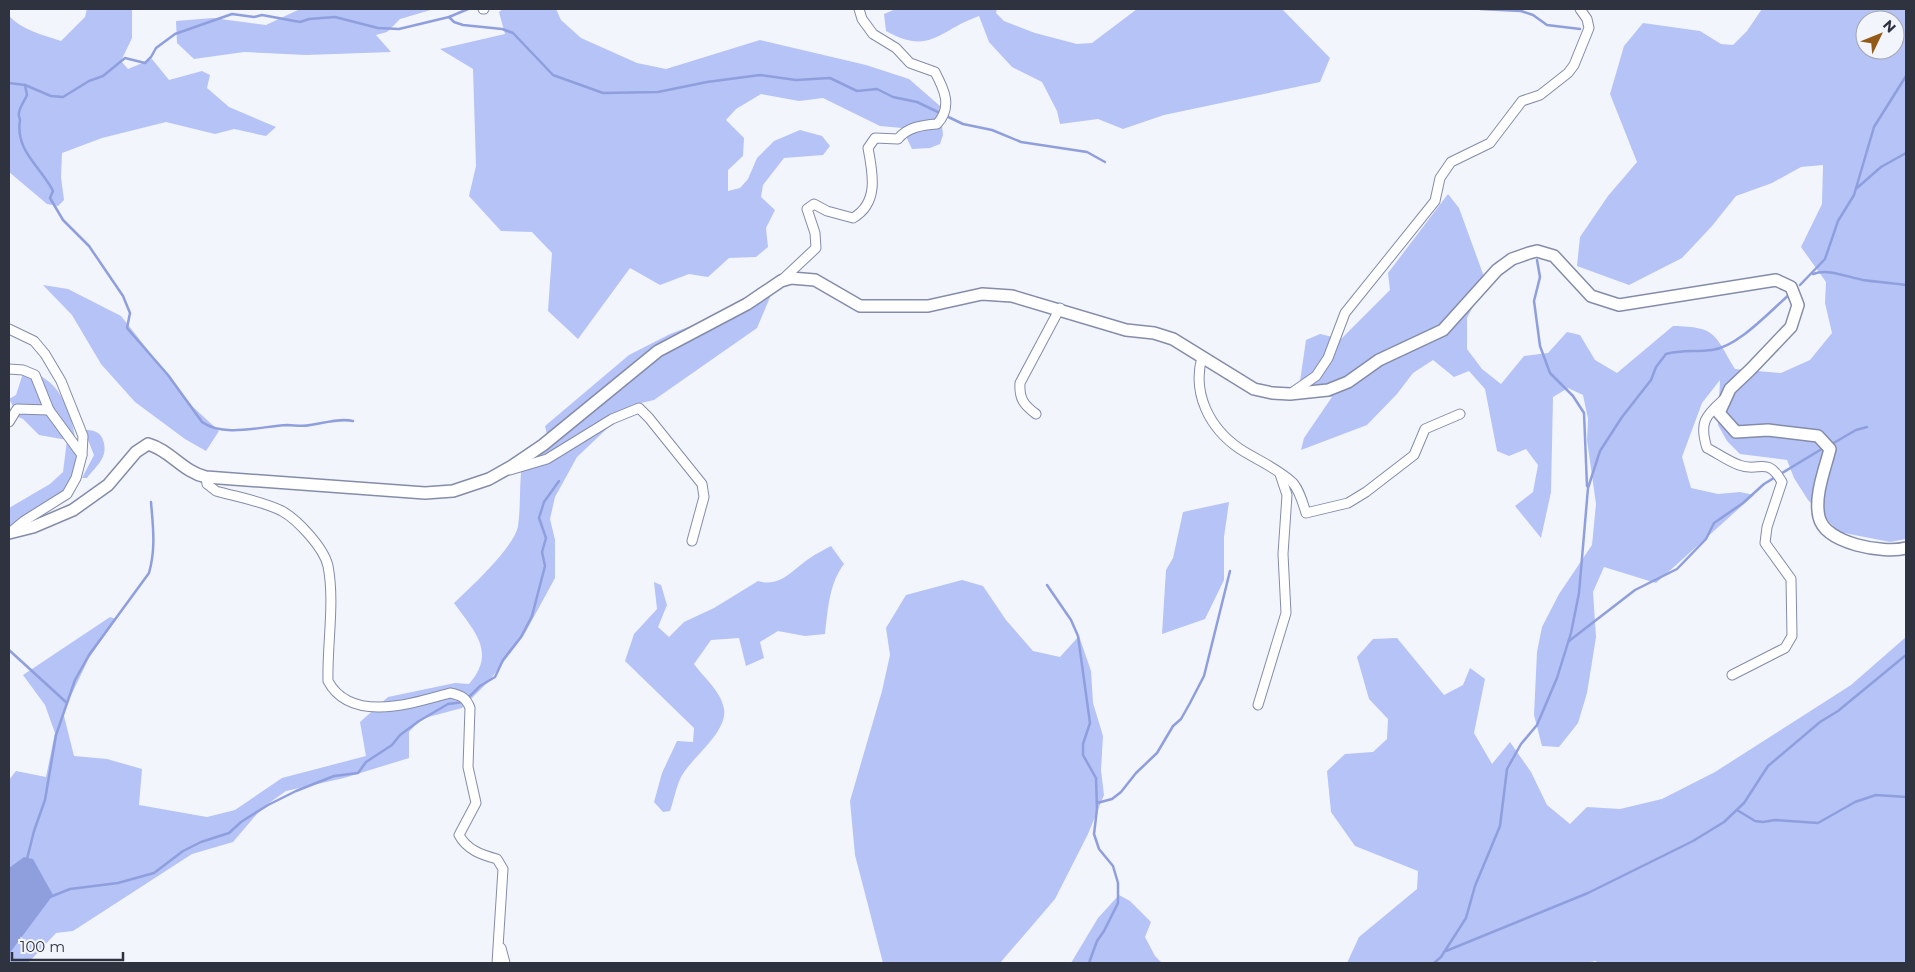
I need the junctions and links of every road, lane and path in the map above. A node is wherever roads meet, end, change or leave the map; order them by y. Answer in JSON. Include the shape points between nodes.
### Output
{"nodes":[{"id":1,"x":859,"y":9,"type":"edge"},
{"id":2,"x":1580,"y":9,"type":"edge"},
{"id":3,"x":781,"y":281,"type":"junction"},
{"id":4,"x":1060,"y":308,"type":"junction"},
{"id":5,"x":9,"y":329,"type":"edge"},
{"id":6,"x":1202,"y":357,"type":"junction"},
{"id":7,"x":9,"y":369,"type":"edge"},
{"id":8,"x":1290,"y":394,"type":"junction"},
{"id":9,"x":1723,"y":400,"type":"junction"},
{"id":10,"x":13,"y":408,"type":"edge"},
{"id":11,"x":49,"y":410,"type":"junction"},
{"id":12,"x":1036,"y":414,"type":"dead end"},
{"id":13,"x":1460,"y":414,"type":"dead end"},
{"id":14,"x":9,"y":422,"type":"edge"},
{"id":15,"x":82,"y":454,"type":"junction"},
{"id":16,"x":1280,"y":473,"type":"junction"},
{"id":17,"x":498,"y":474,"type":"junction"},
{"id":18,"x":206,"y":477,"type":"junction"},
{"id":19,"x":10,"y":532,"type":"edge"},
{"id":20,"x":692,"y":541,"type":"dead end"},
{"id":21,"x":1906,"y":548,"type":"edge"},
{"id":22,"x":1732,"y":675,"type":"dead end"},
{"id":23,"x":1258,"y":705,"type":"dead end"},
{"id":24,"x":499,"y":941,"type":"junction"},
{"id":25,"x":497,"y":963,"type":"edge"},
{"id":26,"x":505,"y":963,"type":"edge"}],
"edges":[{"from":1,"to":3,"type":"street","via":[[873,34],[896,48],[910,63],[935,72],[946,93],[944,118],[937,124],[920,126],[902,134],[898,139],[876,138],[868,148],[874,184],[862,213],[852,218],[814,204],[807,208],[816,248]]},
{"from":2,"to":8,"type":"street","via":[[1589,28],[1568,73],[1540,95],[1522,101],[1490,143],[1451,162],[1440,178],[1435,201],[1345,313],[1328,358],[1316,376]]},
{"from":3,"to":4,"type":"street","via":[[800,277],[814,280],[860,306],[928,306],[982,294],[1012,296]]},
{"from":3,"to":17,"type":"street","via":[[747,304],[658,351],[543,445]]},
{"from":4,"to":6,"type":"street","via":[[1126,330],[1173,339]]},
{"from":4,"to":12,"type":"street","via":[[1020,383],[1022,400]]},
{"from":5,"to":15,"type":"street","via":[[34,341],[61,381],[78,418],[83,436]]},
{"from":6,"to":8,"type":"street","via":[[1254,389]]},
{"from":6,"to":16,"type":"street","via":[[1198,374],[1200,397],[1212,422],[1239,448]]},
{"from":7,"to":11,"type":"street","via":[[35,375]]},
{"from":8,"to":9,"type":"street","via":[[1328,390],[1348,382],[1380,360],[1443,330],[1497,270],[1512,259],[1537,251],[1554,256],[1591,296],[1619,305],[1776,280],[1791,287],[1798,305],[1791,327]]},
{"from":9,"to":21,"type":"street","via":[[1719,413],[1736,432],[1768,430],[1818,436],[1830,449],[1819,495],[1818,518],[1829,533],[1858,546],[1897,551]]},
{"from":9,"to":22,"type":"street","via":[[1707,415],[1703,435],[1707,448],[1740,466],[1766,465],[1777,473],[1782,482],[1765,543],[1791,579],[1793,601],[1792,636],[1785,648]]},
{"from":10,"to":11,"type":"street"},
{"from":10,"to":14,"type":"street"},
{"from":11,"to":15,"type":"street"},
{"from":13,"to":16,"type":"street","via":[[1425,429],[1414,455],[1348,503],[1306,513],[1293,483]]},
{"from":15,"to":19,"type":"street","via":[[76,478],[67,494]]},
{"from":16,"to":23,"type":"street","via":[[1286,495],[1283,554],[1286,612]]},
{"from":17,"to":18,"type":"street","via":[[453,492],[425,493]]},
{"from":17,"to":20,"type":"street","via":[[547,459],[612,418],[638,408],[702,484],[704,497]]},
{"from":18,"to":19,"type":"street","via":[[193,474],[148,444],[136,452],[108,485],[73,510],[32,527]]},
{"from":18,"to":24,"type":"street","via":[[207,484],[216,491],[282,511],[300,525],[319,549],[328,565],[328,681],[335,693],[346,700],[377,708],[450,693],[462,696],[468,702],[468,767],[476,803],[459,835],[479,854],[497,859],[503,869]]},
{"from":24,"to":25,"type":"street"},
{"from":24,"to":26,"type":"street"}]}
